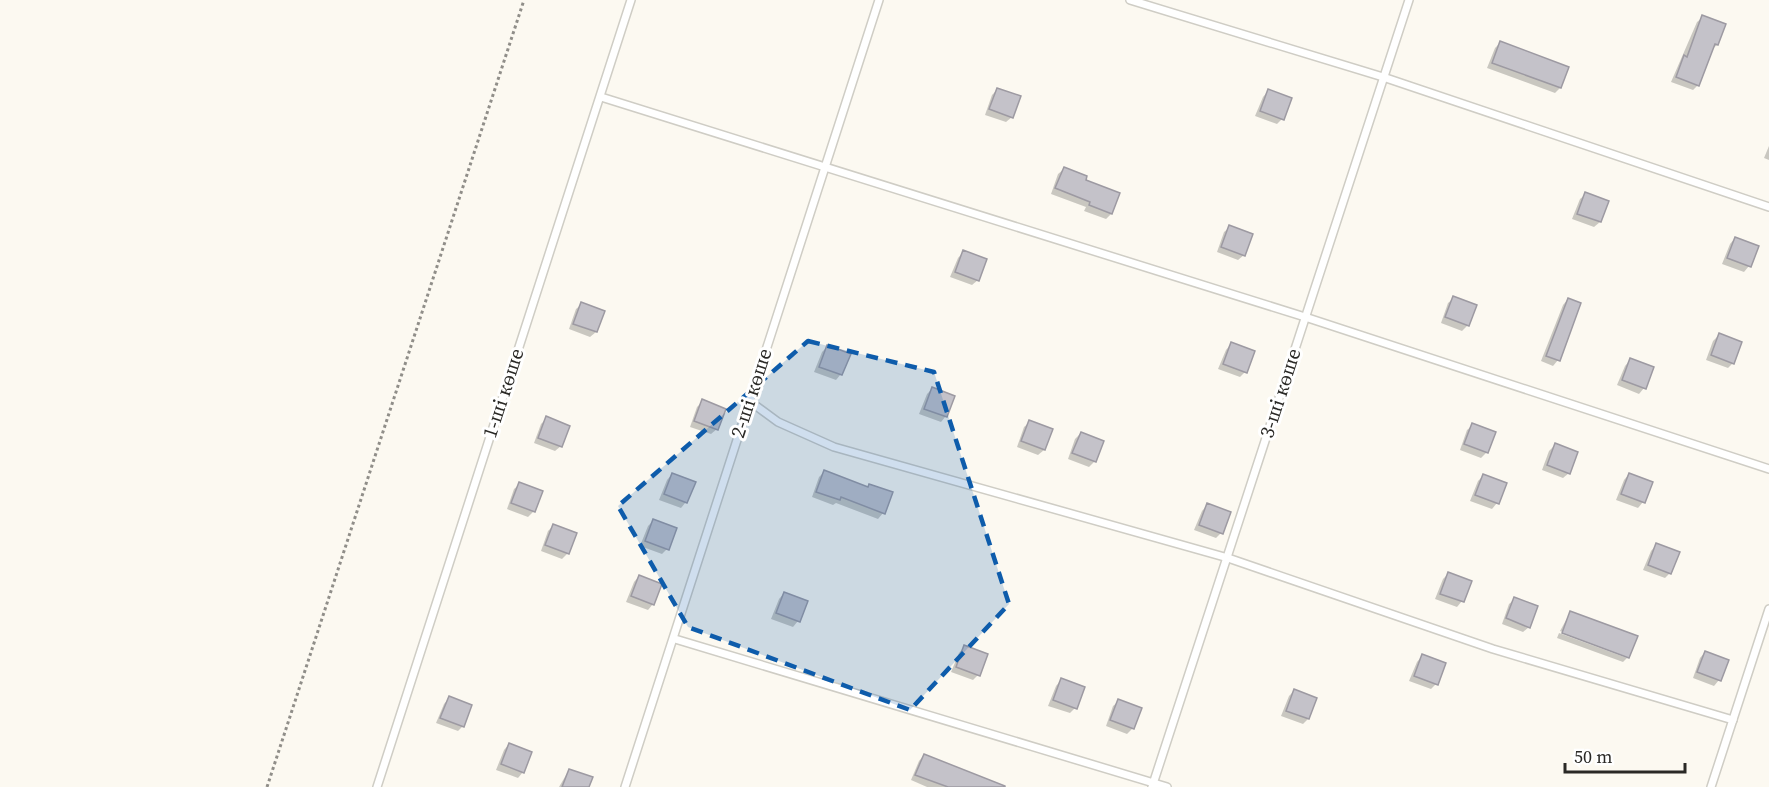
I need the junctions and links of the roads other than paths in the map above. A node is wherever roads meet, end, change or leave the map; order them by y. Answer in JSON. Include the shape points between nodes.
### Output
{"nodes":[{"id":1,"x":631,"y":0,"type":"edge"},
{"id":2,"x":879,"y":0,"type":"edge"},
{"id":3,"x":1130,"y":0,"type":"edge"},
{"id":4,"x":1409,"y":0,"type":"edge"},
{"id":5,"x":1383,"y":78,"type":"junction"},
{"id":6,"x":601,"y":97,"type":"junction"},
{"id":7,"x":825,"y":169,"type":"junction"},
{"id":8,"x":1769,"y":207,"type":"edge"},
{"id":9,"x":1305,"y":317,"type":"junction"},
{"id":10,"x":748,"y":400,"type":"junction"},
{"id":11,"x":1769,"y":470,"type":"edge"},
{"id":12,"x":1228,"y":558,"type":"junction"},
{"id":13,"x":1769,"y":609,"type":"edge"},
{"id":14,"x":675,"y":639,"type":"junction"},
{"id":15,"x":1733,"y":720,"type":"junction"},
{"id":16,"x":1153,"y":784,"type":"edge"},
{"id":17,"x":377,"y":787,"type":"edge"},
{"id":18,"x":625,"y":787,"type":"edge"},
{"id":19,"x":1167,"y":787,"type":"edge"},
{"id":20,"x":1711,"y":787,"type":"edge"}],
"edges":[{"from":1,"to":6,"type":"lane","name":"1-ші көше"},
{"from":2,"to":7,"type":"lane","name":"2-ші көше"},
{"from":3,"to":5,"type":"lane"},
{"from":4,"to":5,"type":"lane","name":"3-ші көше"},
{"from":5,"to":8,"type":"lane"},
{"from":5,"to":9,"type":"lane","name":"3-ші көше"},
{"from":6,"to":7,"type":"lane"},
{"from":6,"to":17,"type":"lane","name":"1-ші көше"},
{"from":7,"to":9,"type":"lane"},
{"from":7,"to":10,"type":"lane","name":"2-ші көше"},
{"from":9,"to":11,"type":"lane"},
{"from":9,"to":12,"type":"lane","name":"3-ші көше"},
{"from":10,"to":12,"type":"lane","via":[[778,422],[834,447]]},
{"from":10,"to":14,"type":"lane","name":"2-ші көше"},
{"from":12,"to":15,"type":"lane","via":[[1492,649]]},
{"from":12,"to":16,"type":"lane","name":"3-ші көше"},
{"from":13,"to":15,"type":"lane"},
{"from":14,"to":16,"type":"lane"},
{"from":14,"to":18,"type":"lane","name":"2-ші көше"},
{"from":15,"to":20,"type":"lane"},
{"from":16,"to":19,"type":"lane"}]}
